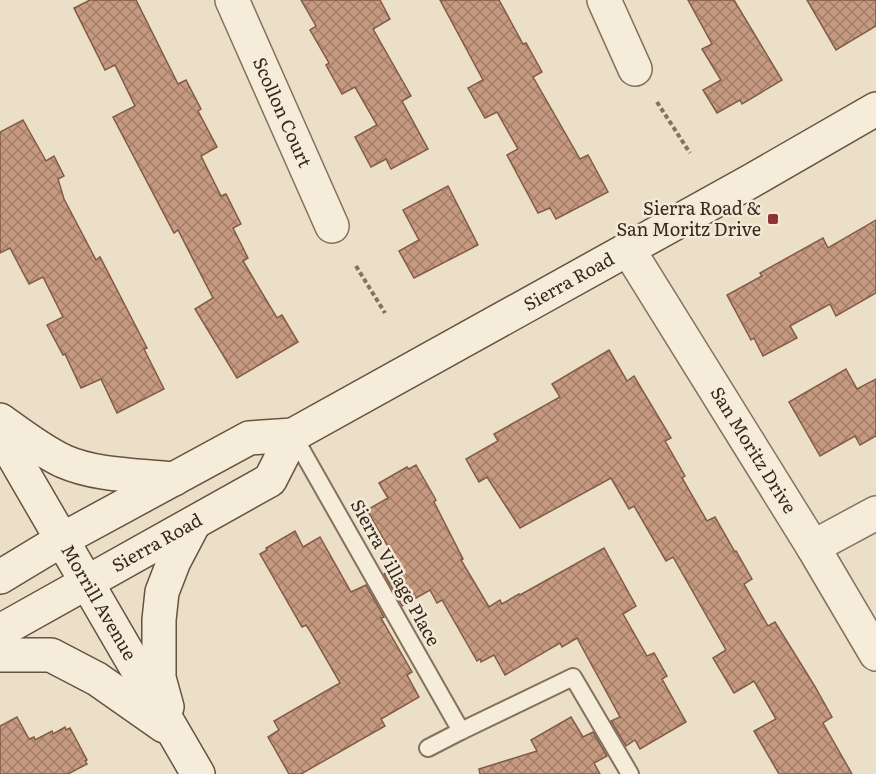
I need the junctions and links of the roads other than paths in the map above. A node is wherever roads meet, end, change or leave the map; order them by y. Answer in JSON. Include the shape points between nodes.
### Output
{"nodes":[{"id":1,"x":232,"y":0,"type":"edge"},
{"id":2,"x":604,"y":0,"type":"edge"},
{"id":3,"x":635,"y":69,"type":"dead end"},
{"id":4,"x":876,"y":109,"type":"edge"},
{"id":5,"x":332,"y":226,"type":"dead end"},
{"id":6,"x":628,"y":249,"type":"junction"},
{"id":7,"x":0,"y":420,"type":"edge"},
{"id":8,"x":0,"y":433,"type":"edge"},
{"id":9,"x":293,"y":435,"type":"junction"},
{"id":10,"x":174,"y":479,"type":"junction"},
{"id":11,"x":876,"y":513,"type":"edge"},
{"id":12,"x":194,"y":523,"type":"junction"},
{"id":13,"x":63,"y":539,"type":"junction"},
{"id":14,"x":813,"y":547,"type":"junction"},
{"id":15,"x":0,"y":577,"type":"edge"},
{"id":16,"x":85,"y":581,"type":"junction"},
{"id":17,"x":0,"y":631,"type":"edge"},
{"id":18,"x":876,"y":654,"type":"edge"},
{"id":19,"x":0,"y":655,"type":"edge"},
{"id":20,"x":461,"y":731,"type":"junction"},
{"id":21,"x":173,"y":732,"type":"junction"},
{"id":22,"x":428,"y":748,"type":"dead end"},
{"id":23,"x":198,"y":774,"type":"edge"},
{"id":24,"x":630,"y":774,"type":"edge"}],
"edges":[{"from":1,"to":5,"type":"street","name":"Scollon Court"},
{"from":2,"to":3,"type":"street"},
{"from":4,"to":6,"type":"street","name":"Sierra Road"},
{"from":6,"to":9,"type":"street","name":"Sierra Road"},
{"from":6,"to":14,"type":"street","name":"San Moritz Drive"},
{"from":7,"to":10,"type":"street","via":[[65,462],[92,470]]},
{"from":8,"to":13,"type":"street","name":"Morrill Avenue"},
{"from":9,"to":10,"type":"street","name":"Sierra Road","via":[[249,438]]},
{"from":9,"to":12,"type":"street","name":"Sierra Road","via":[[270,480]]},
{"from":9,"to":20,"type":"lane","name":"Sierra Village Place"},
{"from":10,"to":13,"type":"street","name":"Sierra Road"},
{"from":11,"to":14,"type":"street"},
{"from":12,"to":16,"type":"street","name":"Sierra Road"},
{"from":12,"to":21,"type":"street","via":[[162,592],[159,620],[159,678]]},
{"from":13,"to":15,"type":"street","name":"Sierra Road"},
{"from":13,"to":16,"type":"street","name":"Morrill Avenue"},
{"from":14,"to":18,"type":"street","name":"San Moritz Drive"},
{"from":16,"to":17,"type":"street","name":"Sierra Road"},
{"from":16,"to":21,"type":"street","name":"Morrill Avenue"},
{"from":19,"to":21,"type":"street","via":[[51,655],[97,679]]},
{"from":20,"to":22,"type":"lane"},
{"from":20,"to":24,"type":"lane","via":[[573,677]]},
{"from":21,"to":23,"type":"street","name":"Morrill Avenue"}]}
